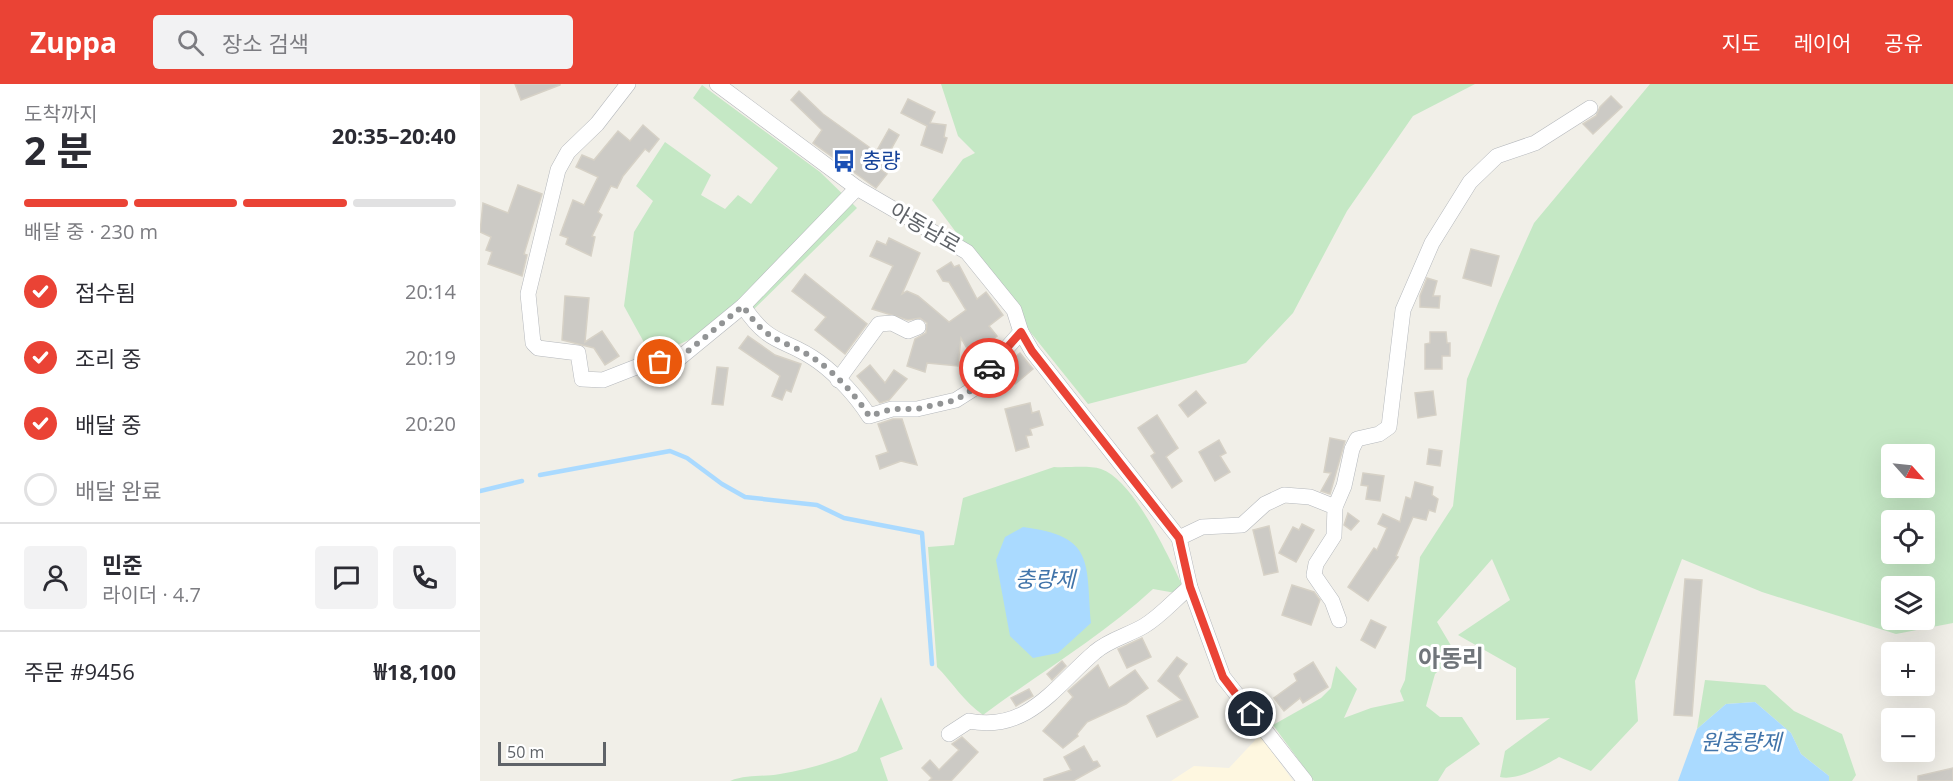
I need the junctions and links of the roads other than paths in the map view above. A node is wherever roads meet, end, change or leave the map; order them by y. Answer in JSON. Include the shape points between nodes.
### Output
{"nodes":[{"id":1,"x":628,"y":84,"type":"edge"},
{"id":2,"x":717,"y":84,"type":"edge"},
{"id":3,"x":1590,"y":108,"type":"dead end"},
{"id":4,"x":857,"y":188,"type":"junction"},
{"id":5,"x":743,"y":306,"type":"junction"},
{"id":6,"x":918,"y":327,"type":"dead end"},
{"id":7,"x":1021,"y":332,"type":"junction"},
{"id":8,"x":838,"y":380,"type":"junction"},
{"id":9,"x":1335,"y":507,"type":"junction"},
{"id":10,"x":1179,"y":538,"type":"junction"},
{"id":11,"x":1190,"y":587,"type":"junction"},
{"id":12,"x":1339,"y":620,"type":"dead end"},
{"id":13,"x":949,"y":734,"type":"dead end"},
{"id":14,"x":1305,"y":781,"type":"edge"}],
"edges":[{"from":1,"to":5,"type":"street","via":[[597,124],[568,152],[558,170],[528,294],[533,343],[538,348],[578,353],[582,379],[603,380],[644,364],[676,361]]},
{"from":2,"to":4,"type":"street","name":"아동남로"},
{"from":3,"to":9,"type":"street","via":[[1534,143],[1497,156],[1470,182],[1432,243],[1403,310],[1389,427],[1379,434],[1357,439]]},
{"from":4,"to":5,"type":"street"},
{"from":4,"to":7,"type":"street","name":"아동남로","via":[[967,252],[1014,310]]},
{"from":5,"to":8,"type":"street","via":[[769,337],[819,362]]},
{"from":6,"to":8,"type":"street","via":[[908,331],[892,323],[879,324]]},
{"from":7,"to":8,"type":"street","via":[[978,386],[941,405],[892,409],[869,416]]},
{"from":7,"to":10,"type":"street","name":"아동남로"},
{"from":9,"to":10,"type":"street","via":[[1310,497],[1284,495],[1264,504],[1242,525],[1202,527]]},
{"from":9,"to":12,"type":"street","via":[[1334,536],[1316,564],[1314,575]]},
{"from":10,"to":11,"type":"street","name":"아동남로"},
{"from":11,"to":13,"type":"street","via":[[1146,625],[1097,650],[1042,702],[1014,720],[986,724],[969,720]]},
{"from":11,"to":14,"type":"street","name":"아동남로","via":[[1223,677]]}]}
